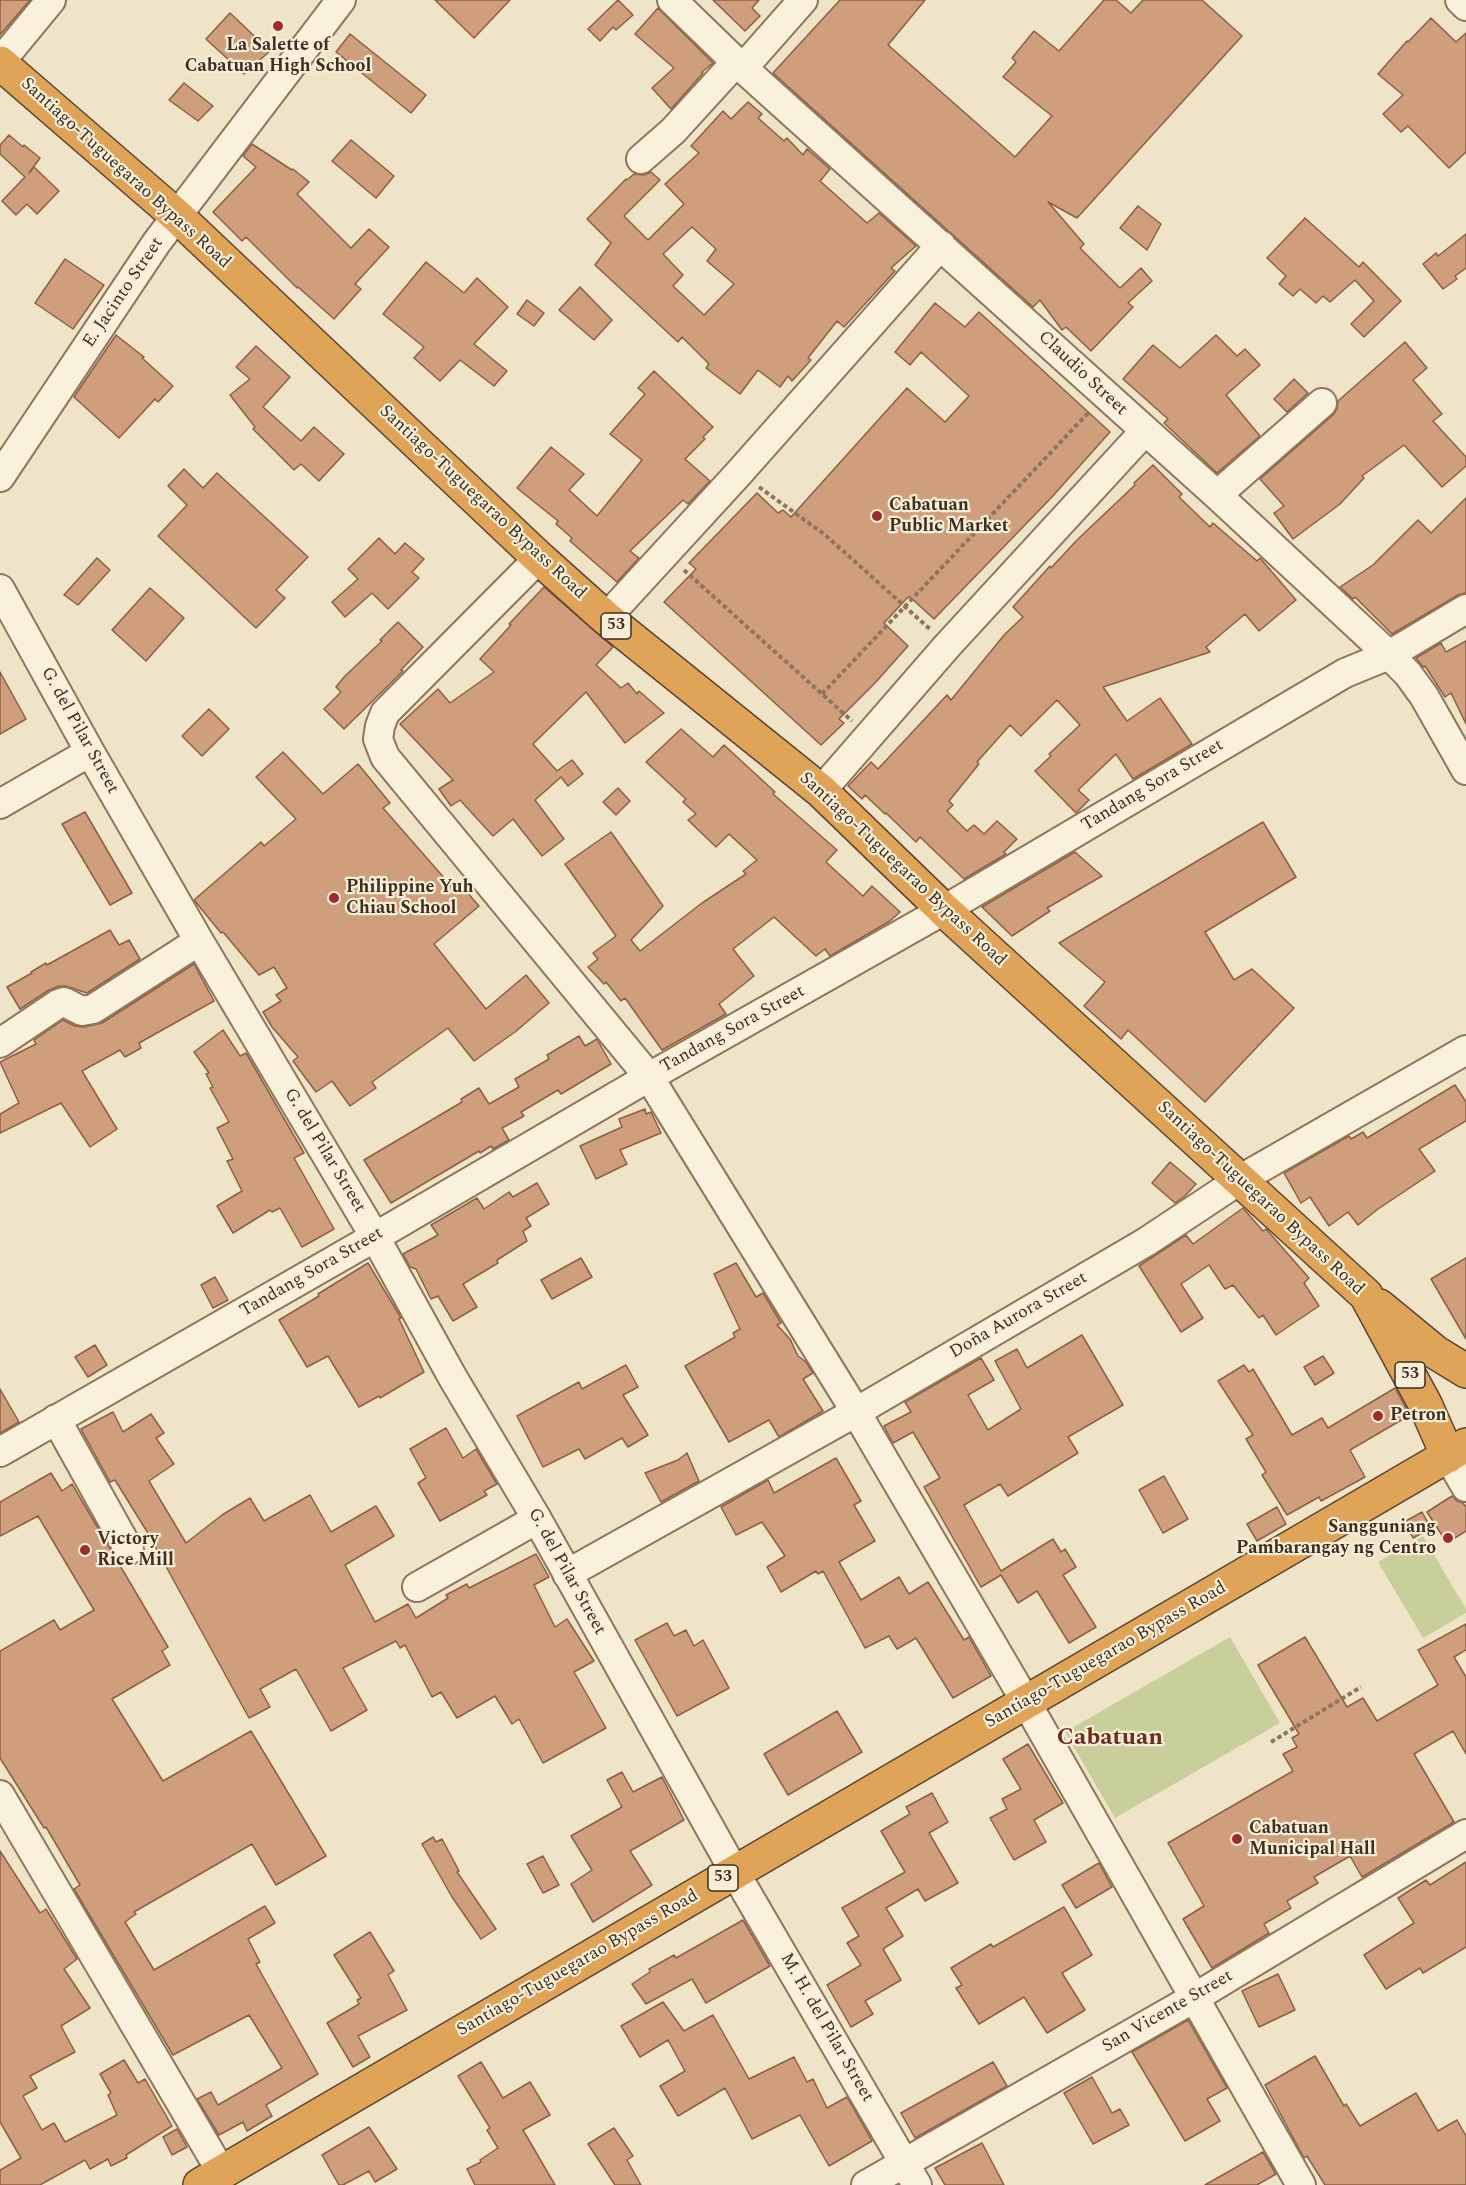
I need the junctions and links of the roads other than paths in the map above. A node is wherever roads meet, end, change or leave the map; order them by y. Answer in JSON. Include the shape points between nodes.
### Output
{"nodes":[{"id":1,"x":51,"y":0,"type":"edge"},
{"id":2,"x":341,"y":0,"type":"edge"},
{"id":3,"x":672,"y":0,"type":"edge"},
{"id":4,"x":803,"y":0,"type":"edge"},
{"id":5,"x":1460,"y":0,"type":"edge"},
{"id":6,"x":1466,"y":6,"type":"edge"},
{"id":7,"x":0,"y":63,"type":"edge"},
{"id":8,"x":740,"y":65,"type":"junction"},
{"id":9,"x":641,"y":159,"type":"dead end"},
{"id":10,"x":178,"y":217,"type":"junction"},
{"id":11,"x":941,"y":245,"type":"junction"},
{"id":12,"x":1322,"y":403,"type":"dead end"},
{"id":13,"x":1144,"y":432,"type":"junction"},
{"id":14,"x":0,"y":477,"type":"edge"},
{"id":15,"x":1217,"y":495,"type":"junction"},
{"id":16,"x":539,"y":558,"type":"junction"},
{"id":17,"x":0,"y":589,"type":"edge"},
{"id":18,"x":1466,"y":609,"type":"edge"},
{"id":19,"x":606,"y":618,"type":"junction"},
{"id":20,"x":1389,"y":655,"type":"junction"},
{"id":21,"x":90,"y":752,"type":"junction"},
{"id":22,"x":1466,"y":770,"type":"edge"},
{"id":23,"x":820,"y":791,"type":"junction"},
{"id":24,"x":0,"y":804,"type":"edge"},
{"id":25,"x":944,"y":910,"type":"junction"},
{"id":26,"x":199,"y":941,"type":"junction"},
{"id":27,"x":0,"y":1043,"type":"edge"},
{"id":28,"x":1466,"y":1050,"type":"edge"},
{"id":29,"x":649,"y":1077,"type":"junction"},
{"id":30,"x":1241,"y":1179,"type":"junction"},
{"id":31,"x":375,"y":1237,"type":"junction"},
{"id":32,"x":1366,"y":1295,"type":"junction"},
{"id":33,"x":1466,"y":1371,"type":"edge"},
{"id":34,"x":856,"y":1412,"type":"junction"},
{"id":35,"x":56,"y":1419,"type":"junction"},
{"id":36,"x":1457,"y":1451,"type":"edge"},
{"id":37,"x":0,"y":1452,"type":"edge"},
{"id":38,"x":1466,"y":1487,"type":"edge"},
{"id":39,"x":537,"y":1519,"type":"junction"},
{"id":40,"x":129,"y":1551,"type":"dead end"},
{"id":41,"x":567,"y":1574,"type":"junction"},
{"id":42,"x":417,"y":1587,"type":"dead end"},
{"id":43,"x":1026,"y":1702,"type":"junction"},
{"id":44,"x":0,"y":1795,"type":"edge"},
{"id":45,"x":1466,"y":1834,"type":"edge"},
{"id":46,"x":734,"y":1871,"type":"junction"},
{"id":47,"x":1194,"y":1998,"type":"junction"},
{"id":48,"x":911,"y":2174,"type":"edge"},
{"id":49,"x":211,"y":2179,"type":"edge"},
{"id":50,"x":866,"y":2185,"type":"edge"},
{"id":51,"x":1301,"y":2185,"type":"edge"}],
"edges":[{"from":1,"to":7,"type":"street"},
{"from":2,"to":10,"type":"street","name":"E. Jacinto Street"},
{"from":3,"to":8,"type":"street","name":"Claudio Street"},
{"from":4,"to":8,"type":"street"},
{"from":5,"to":6,"type":"street"},
{"from":7,"to":10,"type":"highway","name":"Santiago-Tuguegarao Bypass Road","number":"53"},
{"from":8,"to":9,"type":"street"},
{"from":8,"to":11,"type":"street","name":"Claudio Street"},
{"from":10,"to":14,"type":"street","name":"E. Jacinto Street"},
{"from":10,"to":16,"type":"highway","name":"Santiago-Tuguegarao Bypass Road","number":"53"},
{"from":11,"to":13,"type":"street","name":"Claudio Street"},
{"from":11,"to":19,"type":"street"},
{"from":12,"to":15,"type":"street"},
{"from":13,"to":15,"type":"street","name":"Claudio Street"},
{"from":13,"to":23,"type":"street"},
{"from":15,"to":20,"type":"street","name":"Claudio Street"},
{"from":16,"to":19,"type":"highway","name":"Santiago-Tuguegarao Bypass Road","number":"53"},
{"from":16,"to":29,"type":"street","via":[[385,713],[378,739],[385,757]]},
{"from":17,"to":21,"type":"street","name":"G. del Pilar Street"},
{"from":18,"to":20,"type":"street","name":"Tandang Sora Street"},
{"from":19,"to":23,"type":"highway","name":"Santiago-Tuguegarao Bypass Road","number":"53"},
{"from":20,"to":22,"type":"street","name":"Claudio Street","via":[[1424,696]]},
{"from":20,"to":25,"type":"street","name":"Tandang Sora Street","via":[[1335,679]]},
{"from":21,"to":24,"type":"street"},
{"from":21,"to":26,"type":"street","name":"G. del Pilar Street"},
{"from":23,"to":25,"type":"highway","name":"Santiago-Tuguegarao Bypass Road","number":"53"},
{"from":25,"to":29,"type":"street","name":"Tandang Sora Street"},
{"from":25,"to":30,"type":"highway","name":"Santiago-Tuguegarao Bypass Road","number":"53"},
{"from":26,"to":27,"type":"street","via":[[93,1009],[82,1011],[64,1002],[58,1004]]},
{"from":26,"to":31,"type":"street","name":"G. del Pilar Street"},
{"from":28,"to":30,"type":"street","name":"Doña Aurora Street"},
{"from":29,"to":31,"type":"street","name":"Tandang Sora Street"},
{"from":29,"to":34,"type":"street"},
{"from":30,"to":32,"type":"highway","name":"Santiago-Tuguegarao Bypass Road","number":"53"},
{"from":30,"to":34,"type":"street","name":"Doña Aurora Street","via":[[1146,1242]]},
{"from":31,"to":35,"type":"street","name":"Tandang Sora Street"},
{"from":31,"to":39,"type":"street","name":"G. del Pilar Street"},
{"from":32,"to":33,"type":"highway","via":[[1435,1352]]},
{"from":32,"to":36,"type":"highway","name":"Santiago-Tuguegarao Bypass Road","number":"53","via":[[1425,1404]]},
{"from":34,"to":41,"type":"street","name":"Doña Aurora Street"},
{"from":34,"to":43,"type":"street"},
{"from":35,"to":37,"type":"street","name":"Tandang Sora Street"},
{"from":35,"to":40,"type":"street"},
{"from":36,"to":38,"type":"street"},
{"from":36,"to":43,"type":"highway","name":"Santiago-Tuguegarao Bypass Road","number":"53"},
{"from":39,"to":41,"type":"street","name":"G. del Pilar Street"},
{"from":39,"to":42,"type":"street"},
{"from":41,"to":46,"type":"street","name":"G. del Pilar Street"},
{"from":43,"to":46,"type":"highway","name":"Santiago-Tuguegarao Bypass Road","number":"53"},
{"from":43,"to":47,"type":"street"},
{"from":44,"to":49,"type":"street"},
{"from":45,"to":47,"type":"street","name":"San Vicente Street"},
{"from":46,"to":48,"type":"street","name":"M. H. del Pilar Street"},
{"from":46,"to":49,"type":"highway","name":"Santiago-Tuguegarao Bypass Road","number":"53"},
{"from":47,"to":48,"type":"street","name":"San Vicente Street"},
{"from":47,"to":51,"type":"street"},
{"from":48,"to":50,"type":"street","name":"San Vicente Street"}]}
